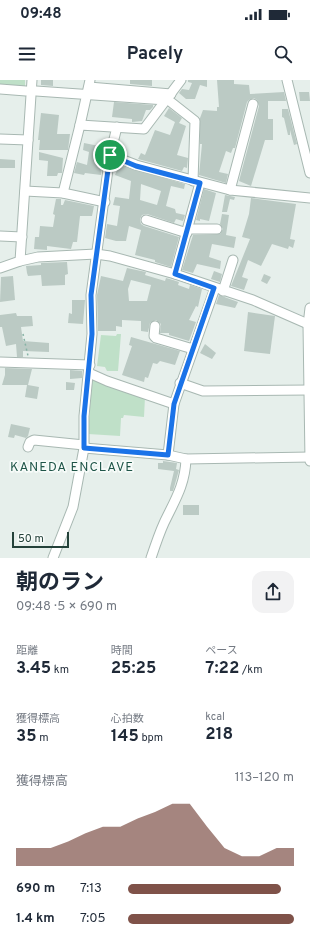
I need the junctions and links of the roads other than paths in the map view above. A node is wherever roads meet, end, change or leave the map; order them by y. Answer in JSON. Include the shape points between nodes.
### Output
{"nodes":[{"id":1,"x":32,"y":80,"type":"edge"},
{"id":2,"x":181,"y":80,"type":"edge"},
{"id":3,"x":287,"y":80,"type":"edge"},
{"id":4,"x":89,"y":87,"type":"edge"},
{"id":5,"x":0,"y":89,"type":"edge"},
{"id":6,"x":26,"y":90,"type":"dead end"},
{"id":7,"x":36,"y":91,"type":"dead end"},
{"id":8,"x":168,"y":98,"type":"junction"},
{"id":9,"x":253,"y":104,"type":"dead end"},
{"id":10,"x":80,"y":125,"type":"junction"},
{"id":11,"x":117,"y":127,"type":"junction"},
{"id":12,"x":0,"y":139,"type":"edge"},
{"id":13,"x":28,"y":140,"type":"junction"},
{"id":14,"x":110,"y":155,"type":"junction"},
{"id":15,"x":310,"y":173,"type":"edge"},
{"id":16,"x":197,"y":182,"type":"junction"},
{"id":17,"x":230,"y":190,"type":"junction"},
{"id":18,"x":25,"y":191,"type":"junction"},
{"id":19,"x":63,"y":193,"type":"junction"},
{"id":20,"x":310,"y":198,"type":"edge"},
{"id":21,"x":105,"y":202,"type":"junction"},
{"id":22,"x":146,"y":220,"type":"dead end"},
{"id":23,"x":217,"y":229,"type":"dead end"},
{"id":24,"x":188,"y":231,"type":"junction"},
{"id":25,"x":0,"y":236,"type":"edge"},
{"id":26,"x":22,"y":237,"type":"junction"},
{"id":27,"x":96,"y":254,"type":"junction"},
{"id":28,"x":233,"y":260,"type":"dead end"},
{"id":29,"x":20,"y":261,"type":"junction"},
{"id":30,"x":0,"y":268,"type":"edge"},
{"id":31,"x":175,"y":274,"type":"junction"},
{"id":32,"x":219,"y":290,"type":"junction"},
{"id":33,"x":310,"y":308,"type":"edge"},
{"id":34,"x":309,"y":325,"type":"edge"},
{"id":35,"x":155,"y":326,"type":"dead end"},
{"id":36,"x":192,"y":349,"type":"junction"},
{"id":37,"x":0,"y":362,"type":"edge"},
{"id":38,"x":89,"y":369,"type":"junction"},
{"id":39,"x":180,"y":383,"type":"junction"},
{"id":40,"x":309,"y":392,"type":"edge"},
{"id":41,"x":174,"y":404,"type":"junction"},
{"id":42,"x":28,"y":446,"type":"dead end"},
{"id":43,"x":84,"y":446,"type":"junction"},
{"id":44,"x":168,"y":455,"type":"junction"},
{"id":45,"x":310,"y":457,"type":"edge"},
{"id":46,"x":186,"y":459,"type":"junction"},
{"id":47,"x":310,"y":462,"type":"edge"},
{"id":48,"x":53,"y":558,"type":"edge"},
{"id":49,"x":151,"y":558,"type":"edge"}],
"edges":[{"from":1,"to":13,"type":"street"},
{"from":2,"to":8,"type":"street"},
{"from":3,"to":15,"type":"street"},
{"from":4,"to":7,"type":"street"},
{"from":4,"to":8,"type":"street"},
{"from":4,"to":10,"type":"street"},
{"from":5,"to":6,"type":"street"},
{"from":8,"to":11,"type":"street","via":[[144,129]]},
{"from":8,"to":16,"type":"street","via":[[195,121]]},
{"from":9,"to":17,"type":"street"},
{"from":10,"to":11,"type":"street"},
{"from":10,"to":19,"type":"street"},
{"from":11,"to":14,"type":"street"},
{"from":12,"to":13,"type":"street"},
{"from":13,"to":18,"type":"street"},
{"from":14,"to":16,"type":"street","via":[[136,166]]},
{"from":14,"to":21,"type":"street"},
{"from":16,"to":17,"type":"street"},
{"from":16,"to":24,"type":"street"},
{"from":17,"to":20,"type":"street"},
{"from":18,"to":19,"type":"street"},
{"from":18,"to":26,"type":"street"},
{"from":19,"to":21,"type":"street"},
{"from":21,"to":27,"type":"street"},
{"from":22,"to":24,"type":"street"},
{"from":23,"to":24,"type":"street"},
{"from":24,"to":31,"type":"street"},
{"from":25,"to":26,"type":"street"},
{"from":26,"to":29,"type":"street"},
{"from":27,"to":29,"type":"street","via":[[38,257]]},
{"from":27,"to":31,"type":"street"},
{"from":27,"to":38,"type":"street","via":[[91,295],[92,334]]},
{"from":28,"to":32,"type":"street"},
{"from":29,"to":30,"type":"street"},
{"from":31,"to":32,"type":"street"},
{"from":32,"to":34,"type":"street","via":[[253,300]]},
{"from":32,"to":36,"type":"street"},
{"from":33,"to":34,"type":"street"},
{"from":34,"to":40,"type":"street"},
{"from":35,"to":36,"type":"street","via":[[156,338]]},
{"from":36,"to":39,"type":"street"},
{"from":37,"to":38,"type":"street","via":[[30,362]]},
{"from":38,"to":41,"type":"street","via":[[107,381]]},
{"from":38,"to":43,"type":"street"},
{"from":39,"to":40,"type":"street","via":[[203,391]]},
{"from":39,"to":41,"type":"street"},
{"from":40,"to":45,"type":"street"},
{"from":41,"to":44,"type":"street"},
{"from":42,"to":43,"type":"street","via":[[34,440]]},
{"from":43,"to":44,"type":"street"},
{"from":43,"to":48,"type":"street","via":[[73,507]]},
{"from":44,"to":46,"type":"street"},
{"from":45,"to":46,"type":"street"},
{"from":45,"to":47,"type":"street"},
{"from":46,"to":49,"type":"street","via":[[185,476],[179,493]]}]}
